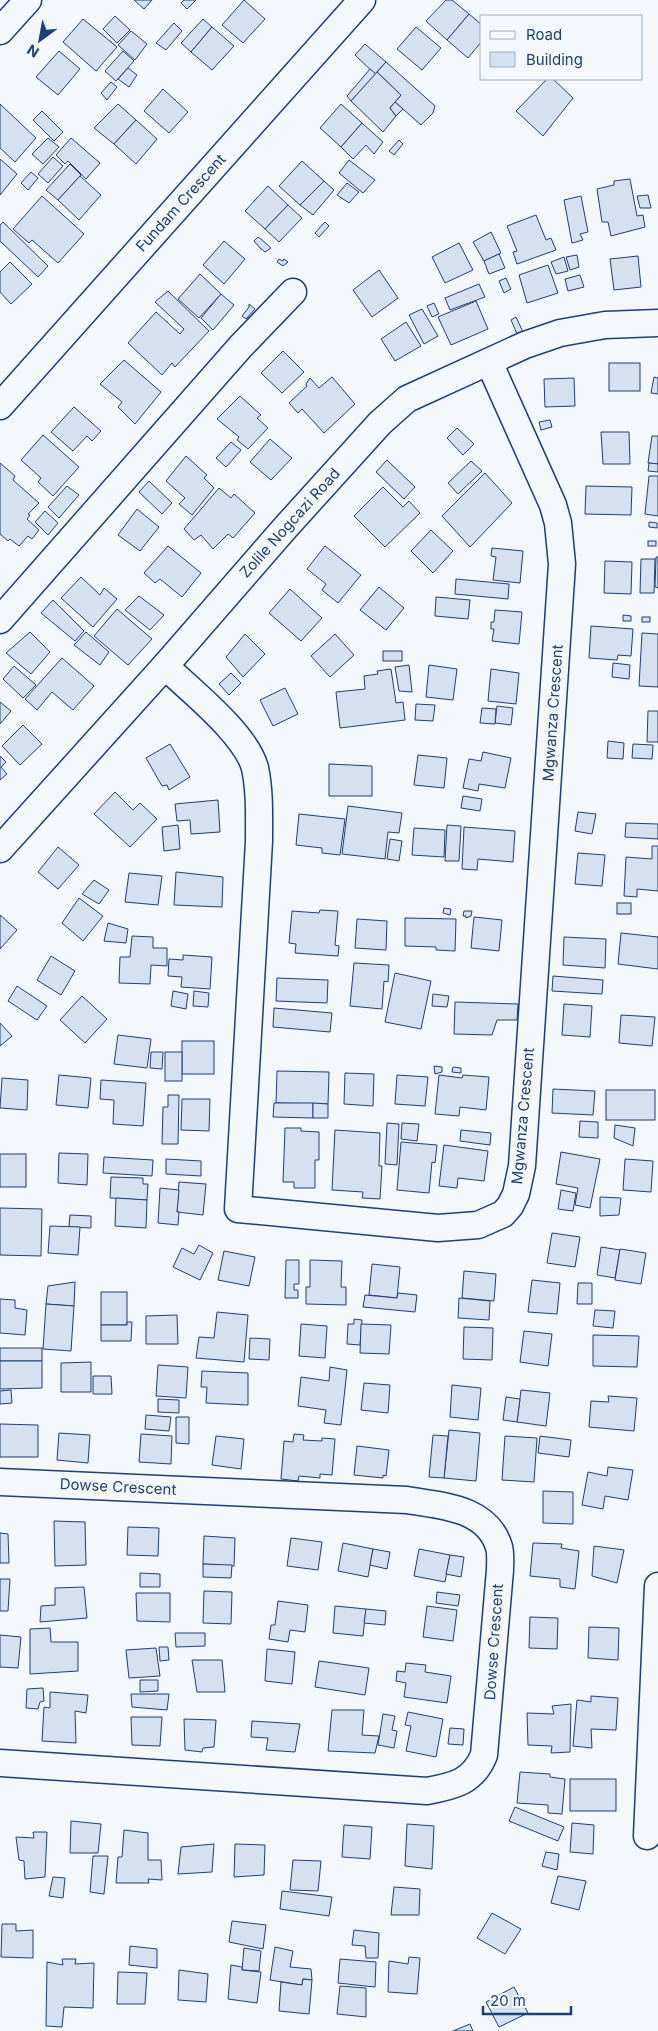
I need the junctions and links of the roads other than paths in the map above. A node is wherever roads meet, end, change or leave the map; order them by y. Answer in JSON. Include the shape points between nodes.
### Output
{"nodes":[{"id":1,"x":28,"y":0,"type":"edge"},
{"id":2,"x":362,"y":0,"type":"edge"},
{"id":3,"x":0,"y":31,"type":"edge"},
{"id":4,"x":293,"y":292,"type":"dead end"},
{"id":5,"x":658,"y":323,"type":"edge"},
{"id":6,"x":489,"y":362,"type":"junction"},
{"id":7,"x":0,"y":406,"type":"edge"},
{"id":8,"x":0,"y":620,"type":"edge"},
{"id":9,"x":165,"y":666,"type":"junction"},
{"id":10,"x":0,"y":849,"type":"edge"},
{"id":11,"x":0,"y":1482,"type":"edge"},
{"id":12,"x":658,"y":1586,"type":"edge"},
{"id":13,"x":0,"y":1763,"type":"edge"},
{"id":14,"x":647,"y":1836,"type":"dead end"}],
"edges":[{"from":1,"to":3,"type":"street"},
{"from":2,"to":7,"type":"street","name":"Fundam Crescent"},
{"from":4,"to":8,"type":"street","via":[[241,346]]},
{"from":5,"to":6,"type":"street","name":"Zolile Nogcazi Road","via":[[605,325],[560,333]]},
{"from":6,"to":9,"type":"street","name":"Zolile Nogcazi Road","via":[[407,399],[380,423]]},
{"from":6,"to":9,"type":"street","name":"Mgwanza Crescent","via":[[553,505],[562,564],[522,1166],[516,1194],[503,1214],[478,1225],[438,1228],[238,1209],[259,795],[254,767],[245,746]]},
{"from":9,"to":10,"type":"street","name":"Zolile Nogcazi Road"},
{"from":11,"to":13,"type":"street","name":"Dowse Crescent","via":[[407,1500],[459,1509],[479,1519],[492,1532],[500,1548],[500,1570],[484,1755],[474,1773],[448,1787],[427,1791]]},
{"from":12,"to":14,"type":"street"}]}
